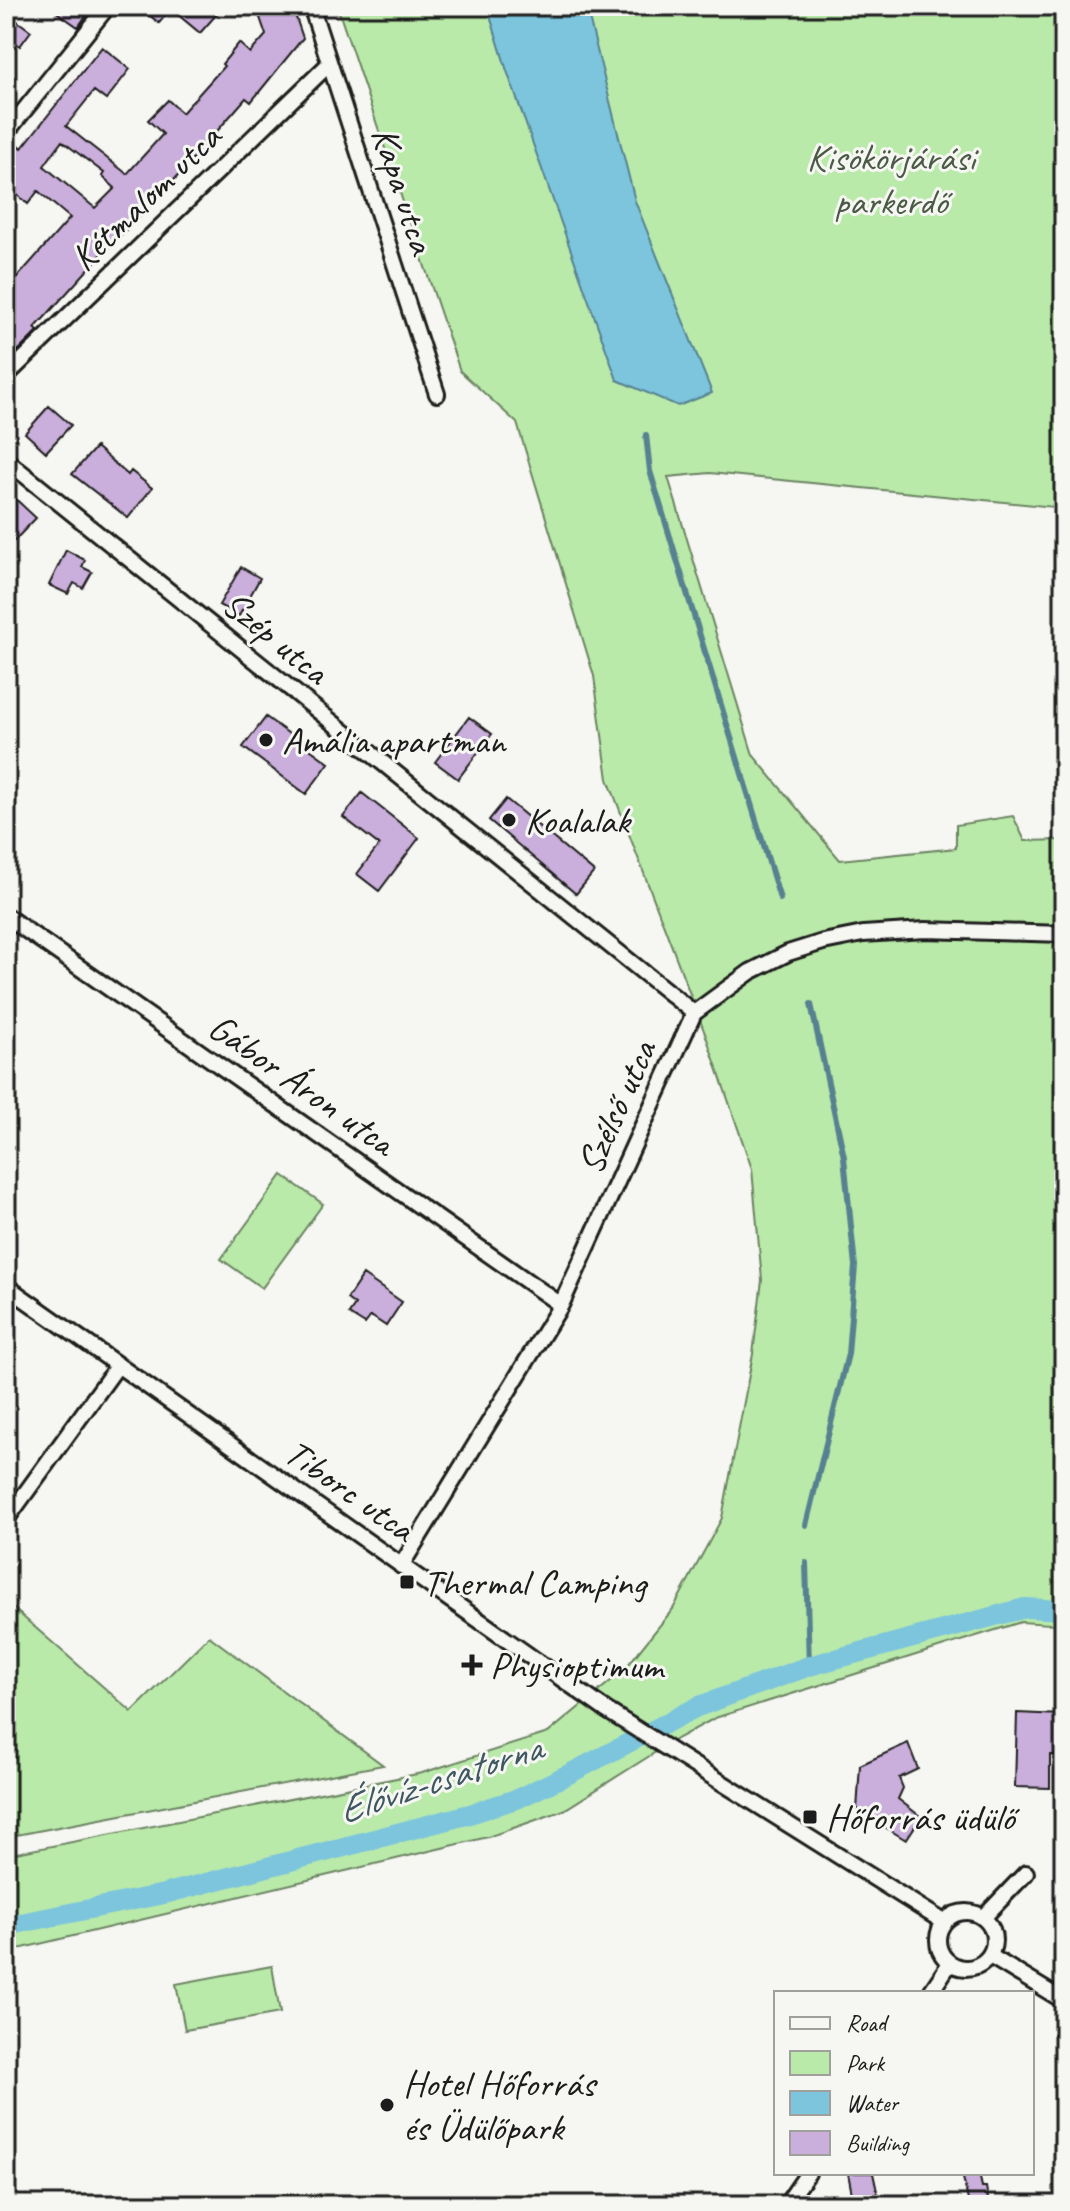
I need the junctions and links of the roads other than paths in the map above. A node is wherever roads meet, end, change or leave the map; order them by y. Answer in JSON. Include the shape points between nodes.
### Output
{"nodes":[{"id":1,"x":108,"y":6,"type":"edge"},
{"id":2,"x":311,"y":6,"type":"edge"},
{"id":3,"x":329,"y":64,"type":"junction"},
{"id":4,"x":6,"y":133,"type":"edge"},
{"id":5,"x":6,"y":376,"type":"edge"},
{"id":6,"x":437,"y":394,"type":"dead end"},
{"id":7,"x":6,"y":460,"type":"edge"},
{"id":8,"x":6,"y":916,"type":"edge"},
{"id":9,"x":1064,"y":934,"type":"edge"},
{"id":10,"x":694,"y":1013,"type":"junction"},
{"id":11,"x":6,"y":1286,"type":"edge"},
{"id":12,"x":561,"y":1305,"type":"junction"},
{"id":13,"x":118,"y":1365,"type":"junction"},
{"id":14,"x":6,"y":1520,"type":"edge"},
{"id":15,"x":401,"y":1566,"type":"junction"},
{"id":16,"x":1026,"y":1873,"type":"dead end"},
{"id":17,"x":984,"y":1917,"type":"junction"},
{"id":18,"x":944,"y":1922,"type":"junction"},
{"id":19,"x":990,"y":1956,"type":"junction"},
{"id":20,"x":950,"y":1963,"type":"junction"},
{"id":21,"x":931,"y":1991,"type":"edge"},
{"id":22,"x":1064,"y":2001,"type":"edge"},
{"id":23,"x":807,"y":2175,"type":"edge"},
{"id":24,"x":786,"y":2205,"type":"edge"}],
"edges":[{"from":1,"to":4,"type":"street"},
{"from":2,"to":3,"type":"street","name":"Kapa utca"},
{"from":3,"to":5,"type":"street","name":"Kétmalom utca"},
{"from":3,"to":6,"type":"street","name":"Kapa utca"},
{"from":7,"to":10,"type":"street","name":"Szép utca"},
{"from":8,"to":12,"type":"street","name":"Gábor Áron utca"},
{"from":9,"to":10,"type":"street","name":"Szélső utca","via":[[925,930],[823,942],[750,972]]},
{"from":10,"to":12,"type":"street","name":"Szélső utca"},
{"from":11,"to":13,"type":"street","name":"Tiborc utca"},
{"from":12,"to":15,"type":"street","name":"Szélső utca"},
{"from":13,"to":14,"type":"street"},
{"from":13,"to":15,"type":"street","name":"Tiborc utca"},
{"from":15,"to":18,"type":"street","name":"Tiborc utca","via":[[620,1719]]},
{"from":16,"to":17,"type":"street"},
{"from":17,"to":18,"type":"street","via":[[958,1912]]},
{"from":17,"to":19,"type":"street","via":[[995,1941]]},
{"from":18,"to":20,"type":"street","via":[[938,1944]]},
{"from":19,"to":20,"type":"street","via":[[970,1968]]},
{"from":19,"to":22,"type":"street"},
{"from":20,"to":21,"type":"street"},
{"from":23,"to":24,"type":"street"}]}
